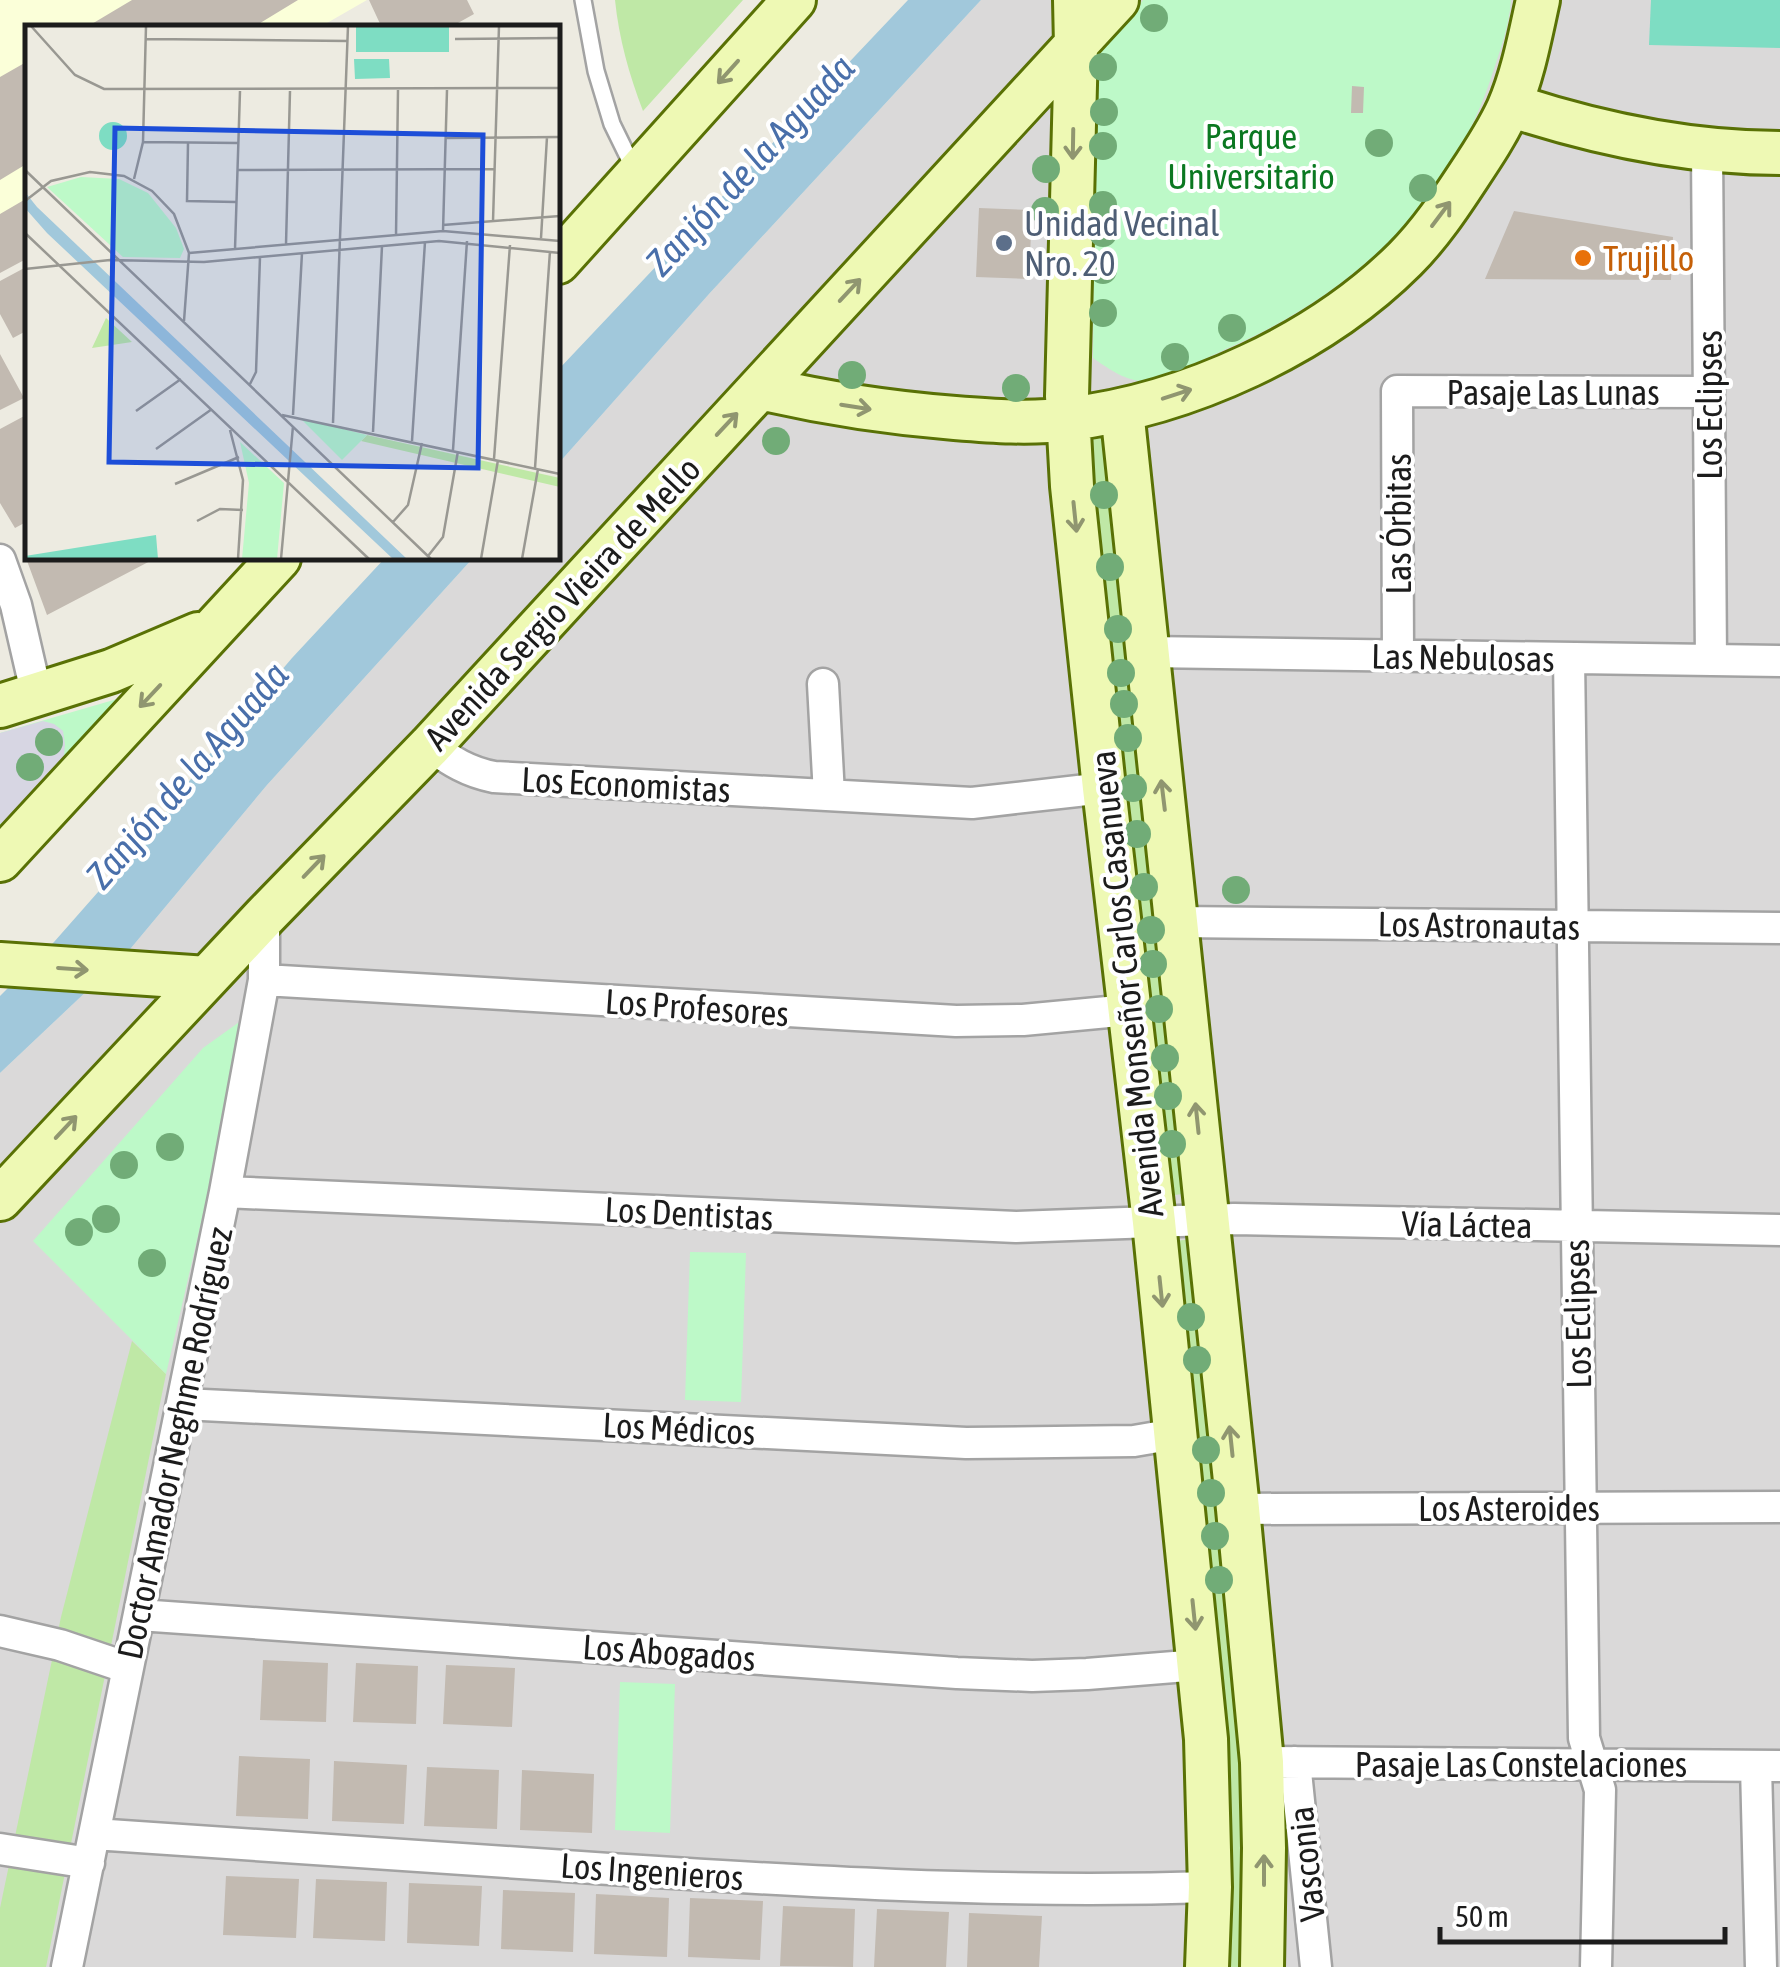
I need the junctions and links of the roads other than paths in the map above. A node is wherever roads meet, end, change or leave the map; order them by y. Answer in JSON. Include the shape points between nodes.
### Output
{"nodes":[{"id":1,"x":583,"y":0,"type":"edge"},
{"id":2,"x":794,"y":0,"type":"edge"},
{"id":3,"x":1074,"y":0,"type":"edge"},
{"id":4,"x":1117,"y":0,"type":"edge"},
{"id":5,"x":1538,"y":0,"type":"edge"},
{"id":6,"x":1076,"y":46,"type":"junction"},
{"id":7,"x":1510,"y":105,"type":"junction"},
{"id":8,"x":1708,"y":150,"type":"junction"},
{"id":9,"x":1780,"y":153,"type":"edge"},
{"id":10,"x":636,"y":173,"type":"junction"},
{"id":11,"x":560,"y":260,"type":"edge"},
{"id":12,"x":760,"y":388,"type":"junction"},
{"id":13,"x":1397,"y":391,"type":"joint"},
{"id":14,"x":1709,"y":392,"type":"junction"},
{"id":15,"x":1122,"y":410,"type":"junction"},
{"id":16,"x":1068,"y":419,"type":"junction"},
{"id":17,"x":0,"y":560,"type":"edge"},
{"id":18,"x":276,"y":560,"type":"edge"},
{"id":19,"x":216,"y":625,"type":"junction"},
{"id":20,"x":1147,"y":652,"type":"junction"},
{"id":21,"x":1398,"y":656,"type":"junction"},
{"id":22,"x":1569,"y":658,"type":"junction"},
{"id":23,"x":1711,"y":660,"type":"junction"},
{"id":24,"x":1780,"y":661,"type":"edge"},
{"id":25,"x":823,"y":684,"type":"dead end"},
{"id":26,"x":18,"y":701,"type":"edge"},
{"id":27,"x":430,"y":746,"type":"junction"},
{"id":28,"x":1104,"y":788,"type":"junction"},
{"id":29,"x":830,"y":796,"type":"junction"},
{"id":30,"x":0,"y":860,"type":"edge"},
{"id":31,"x":264,"y":917,"type":"junction"},
{"id":32,"x":1178,"y":922,"type":"junction"},
{"id":33,"x":1575,"y":926,"type":"junction"},
{"id":34,"x":1780,"y":928,"type":"edge"},
{"id":35,"x":0,"y":964,"type":"edge"},
{"id":36,"x":207,"y":978,"type":"junction"},
{"id":37,"x":264,"y":980,"type":"junction"},
{"id":38,"x":1129,"y":1010,"type":"junction"},
{"id":39,"x":225,"y":1192,"type":"junction"},
{"id":40,"x":0,"y":1199,"type":"edge"},
{"id":41,"x":1207,"y":1219,"type":"junction"},
{"id":42,"x":1154,"y":1222,"type":"junction"},
{"id":43,"x":1576,"y":1226,"type":"junction"},
{"id":44,"x":1780,"y":1230,"type":"edge"},
{"id":45,"x":182,"y":1404,"type":"junction"},
{"id":46,"x":1175,"y":1434,"type":"junction"},
{"id":47,"x":1580,"y":1507,"type":"junction"},
{"id":48,"x":1780,"y":1507,"type":"edge"},
{"id":49,"x":1238,"y":1509,"type":"junction"},
{"id":50,"x":139,"y":1615,"type":"junction"},
{"id":51,"x":0,"y":1631,"type":"edge"},
{"id":52,"x":1199,"y":1665,"type":"junction"},
{"id":53,"x":128,"y":1668,"type":"junction"},
{"id":54,"x":1278,"y":1762,"type":"junction"},
{"id":55,"x":1591,"y":1764,"type":"junction"},
{"id":56,"x":1768,"y":1766,"type":"edge"},
{"id":57,"x":91,"y":1848,"type":"junction"},
{"id":58,"x":0,"y":1849,"type":"edge"},
{"id":59,"x":1210,"y":1887,"type":"junction"},
{"id":60,"x":68,"y":1967,"type":"edge"},
{"id":61,"x":1208,"y":1967,"type":"edge"},
{"id":62,"x":1262,"y":1967,"type":"edge"},
{"id":63,"x":1316,"y":1967,"type":"edge"},
{"id":64,"x":1596,"y":1967,"type":"edge"},
{"id":65,"x":1760,"y":1967,"type":"edge"}],
"edges":[{"from":1,"to":10,"type":"lane","via":[[612,124]]},
{"from":2,"to":10,"type":"main road","one_way":true},
{"from":3,"to":6,"type":"main road","name":"Avenida Monseñor Carlos Casanueva"},
{"from":4,"to":6,"type":"main road","name":"Avenida Sergio Vieira de Mello"},
{"from":5,"to":7,"type":"main road"},
{"from":12,"to":6,"type":"main road","name":"Avenida Sergio Vieira de Mello","one_way":true},
{"from":6,"to":16,"type":"main road","name":"Avenida Monseñor Carlos Casanueva","one_way":true},
{"from":7,"to":8,"type":"main road","via":[[1594,131]]},
{"from":15,"to":7,"type":"main road","one_way":true,"via":[[1231,374],[1369,290],[1405,259],[1449,204]]},
{"from":8,"to":9,"type":"main road"},
{"from":8,"to":14,"type":"street","name":"Los Eclipses"},
{"from":10,"to":11,"type":"main road"},
{"from":12,"to":16,"type":"main road","one_way":true,"via":[[914,415]]},
{"from":27,"to":12,"type":"main road","name":"Avenida Sergio Vieira de Mello","one_way":true},
{"from":13,"to":14,"type":"street","name":"Pasaje Las Lunas"},
{"from":13,"to":21,"type":"street","name":"Las Órbitas"},
{"from":14,"to":23,"type":"street","name":"Los Eclipses"},
{"from":15,"to":16,"type":"main road"},
{"from":15,"to":20,"type":"main road","name":"Avenida Monseñor Carlos Casanueva"},
{"from":16,"to":28,"type":"main road","name":"Avenida Monseñor Carlos Casanueva","one_way":true},
{"from":17,"to":26,"type":"street","via":[[16,605]]},
{"from":18,"to":19,"type":"main road"},
{"from":19,"to":26,"type":"main road"},
{"from":19,"to":30,"type":"main road","one_way":true},
{"from":20,"to":21,"type":"street","name":"Las Nebulosas"},
{"from":32,"to":20,"type":"main road","name":"Avenida Monseñor Carlos Casanueva","one_way":true},
{"from":21,"to":22,"type":"street","name":"Las Nebulosas"},
{"from":22,"to":23,"type":"street","name":"Las Nebulosas"},
{"from":22,"to":33,"type":"street","name":"Los Eclipses"},
{"from":23,"to":24,"type":"street","name":"Las Nebulosas"},
{"from":25,"to":29,"type":"street"},
{"from":27,"to":29,"type":"street","name":"Los Economistas","via":[[462,768],[494,777]]},
{"from":31,"to":27,"type":"main road","name":"Avenida Sergio Vieira de Mello","one_way":true},
{"from":28,"to":29,"type":"street","name":"Los Economistas","via":[[972,803]]},
{"from":28,"to":38,"type":"main road","name":"Avenida Monseñor Carlos Casanueva"},
{"from":31,"to":36,"type":"main road","name":"Avenida Sergio Vieira de Mello"},
{"from":31,"to":37,"type":"street","name":"Doctor Amador Neghme Rodríguez"},
{"from":32,"to":33,"type":"street","name":"Los Astronautas"},
{"from":41,"to":32,"type":"main road","name":"Avenida Monseñor Carlos Casanueva","one_way":true},
{"from":33,"to":34,"type":"street","name":"Los Astronautas"},
{"from":33,"to":43,"type":"street","name":"Los Eclipses"},
{"from":35,"to":36,"type":"main road","one_way":true},
{"from":40,"to":36,"type":"main road","name":"Avenida Sergio Vieira de Mello","one_way":true},
{"from":37,"to":38,"type":"street","name":"Los Profesores","via":[[956,1022]]},
{"from":37,"to":39,"type":"street","name":"Doctor Amador Neghme Rodríguez"},
{"from":38,"to":42,"type":"main road","name":"Avenida Monseñor Carlos Casanueva"},
{"from":39,"to":42,"type":"street","name":"Los Dentistas","via":[[1016,1227]]},
{"from":39,"to":45,"type":"street","name":"Doctor Amador Neghme Rodríguez"},
{"from":41,"to":42,"type":"street","name":"Vía Láctea"},
{"from":41,"to":43,"type":"street","name":"Vía Láctea"},
{"from":49,"to":41,"type":"main road","name":"Avenida Monseñor Carlos Casanueva","one_way":true},
{"from":42,"to":46,"type":"main road","name":"Avenida Monseñor Carlos Casanueva","one_way":true},
{"from":43,"to":44,"type":"street","name":"Vía Láctea"},
{"from":43,"to":47,"type":"street","name":"Los Eclipses"},
{"from":45,"to":46,"type":"street","name":"Los Médicos","via":[[966,1443],[1134,1441]]},
{"from":45,"to":50,"type":"street","name":"Doctor Amador Neghme Rodríguez"},
{"from":46,"to":52,"type":"main road","name":"Avenida Monseñor Carlos Casanueva","one_way":true},
{"from":47,"to":48,"type":"street","name":"Los Asteroides"},
{"from":47,"to":49,"type":"street","name":"Los Asteroides"},
{"from":47,"to":55,"type":"street","name":"Los Eclipses","via":[[1584,1738]]},
{"from":49,"to":54,"type":"main road","name":"Avenida Monseñor Carlos Casanueva"},
{"from":50,"to":52,"type":"street","name":"Los Abogados","via":[[1032,1676]]},
{"from":50,"to":53,"type":"street","name":"Doctor Amador Neghme Rodríguez"},
{"from":51,"to":53,"type":"street"},
{"from":52,"to":59,"type":"main road","name":"Avenida Monseñor Carlos Casanueva"},
{"from":53,"to":57,"type":"street","name":"Doctor Amador Neghme Rodríguez"},
{"from":54,"to":55,"type":"street","name":"Pasaje Las Constelaciones"},
{"from":62,"to":54,"type":"main road","name":"Avenida Monseñor Carlos Casanueva","one_way":true,"via":[[1264,1848]]},
{"from":54,"to":63,"type":"street","name":"Vasconia"},
{"from":55,"to":56,"type":"street","name":"Pasaje Las Constelaciones"},
{"from":55,"to":64,"type":"street","name":"Los Eclipses","via":[[1600,1790]]},
{"from":56,"to":65,"type":"street"},
{"from":57,"to":58,"type":"street","name":"Los Ingenieros"},
{"from":57,"to":59,"type":"street","name":"Los Ingenieros","via":[[967,1888]]},
{"from":57,"to":60,"type":"street","name":"Doctor Amador Neghme Rodríguez"},
{"from":59,"to":61,"type":"main road","name":"Avenida Monseñor Carlos Casanueva"}]}
